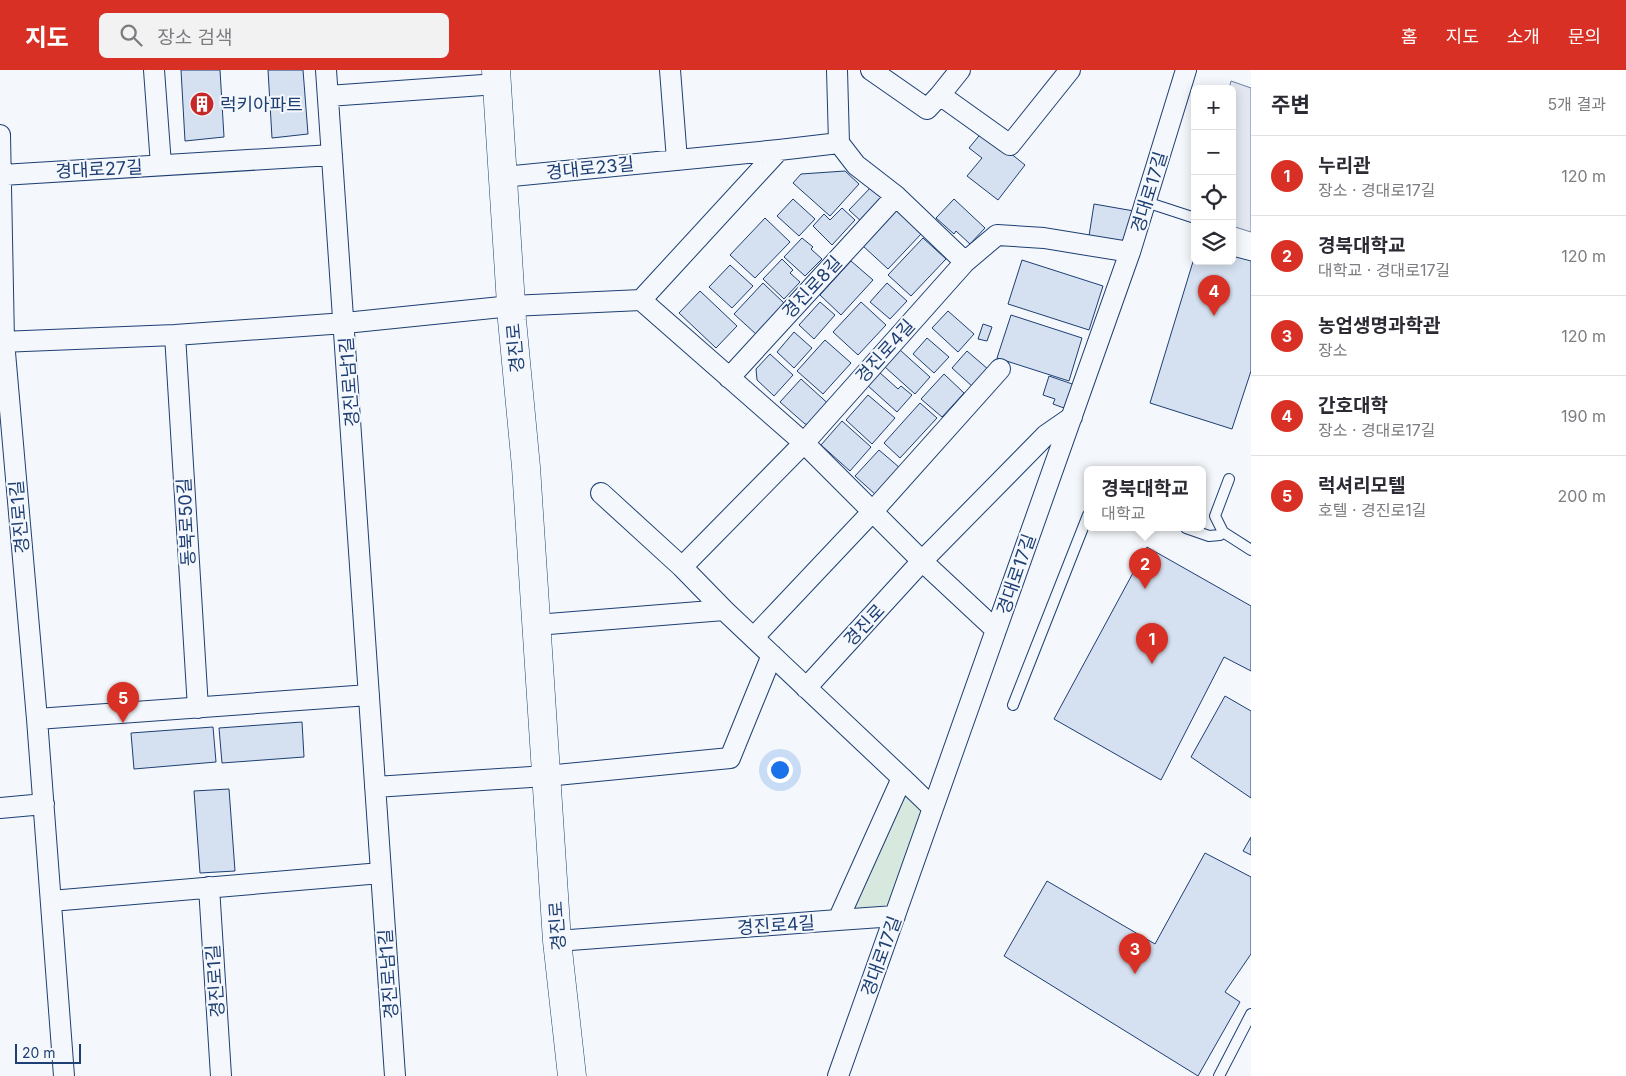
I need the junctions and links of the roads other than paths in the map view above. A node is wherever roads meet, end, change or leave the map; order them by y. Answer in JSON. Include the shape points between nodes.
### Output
{"nodes":[{"id":1,"x":154,"y":70,"type":"edge"},
{"id":2,"x":326,"y":70,"type":"edge"},
{"id":3,"x":670,"y":70,"type":"edge"},
{"id":4,"x":837,"y":70,"type":"edge"},
{"id":5,"x":871,"y":70,"type":"edge"},
{"id":6,"x":960,"y":70,"type":"edge"},
{"id":7,"x":1070,"y":70,"type":"edge"},
{"id":8,"x":1186,"y":70,"type":"edge"},
{"id":9,"x":496,"y":77,"type":"edge"},
{"id":10,"x":940,"y":95,"type":"junction"},
{"id":11,"x":328,"y":96,"type":"junction"},
{"id":12,"x":0,"y":135,"type":"edge"},
{"id":13,"x":839,"y":143,"type":"junction"},
{"id":14,"x":779,"y":150,"type":"junction"},
{"id":15,"x":332,"y":155,"type":"junction"},
{"id":16,"x":677,"y":160,"type":"junction"},
{"id":17,"x":161,"y":165,"type":"junction"},
{"id":18,"x":2,"y":175,"type":"junction"},
{"id":19,"x":503,"y":177,"type":"junction"},
{"id":20,"x":896,"y":196,"type":"junction"},
{"id":21,"x":1146,"y":202,"type":"junction"},
{"id":22,"x":1191,"y":217,"type":"edge"},
{"id":23,"x":1130,"y":252,"type":"junction"},
{"id":24,"x":965,"y":262,"type":"junction"},
{"id":25,"x":641,"y":300,"type":"junction"},
{"id":26,"x":511,"y":306,"type":"junction"},
{"id":27,"x":345,"y":323,"type":"junction"},
{"id":28,"x":175,"y":335,"type":"junction"},
{"id":29,"x":2,"y":342,"type":"edge"},
{"id":30,"x":1000,"y":369,"type":"dead end"},
{"id":31,"x":729,"y":378,"type":"junction"},
{"id":32,"x":1072,"y":417,"type":"junction"},
{"id":33,"x":804,"y":443,"type":"junction"},
{"id":34,"x":1229,"y":479,"type":"dead end"},
{"id":35,"x":601,"y":493,"type":"dead end"},
{"id":36,"x":873,"y":511,"type":"junction"},
{"id":37,"x":1084,"y":525,"type":"edge"},
{"id":38,"x":1195,"y":531,"type":"edge"},
{"id":39,"x":1223,"y":532,"type":"junction"},
{"id":40,"x":1251,"y":550,"type":"edge"},
{"id":41,"x":922,"y":561,"type":"junction"},
{"id":42,"x":682,"y":566,"type":"junction"},
{"id":43,"x":724,"y":610,"type":"junction"},
{"id":44,"x":536,"y":625,"type":"junction"},
{"id":45,"x":996,"y":630,"type":"junction"},
{"id":46,"x":754,"y":638,"type":"junction"},
{"id":47,"x":772,"y":655,"type":"junction"},
{"id":48,"x":806,"y":688,"type":"junction"},
{"id":49,"x":369,"y":695,"type":"junction"},
{"id":50,"x":1013,"y":705,"type":"dead end"},
{"id":51,"x":206,"y":707,"type":"junction"},
{"id":52,"x":37,"y":719,"type":"junction"},
{"id":53,"x":546,"y":776,"type":"junction"},
{"id":54,"x":902,"y":778,"type":"junction"},
{"id":55,"x":375,"y":787,"type":"junction"},
{"id":56,"x":44,"y":804,"type":"junction"},
{"id":57,"x":0,"y":808,"type":"edge"},
{"id":58,"x":933,"y":808,"type":"junction"},
{"id":59,"x":381,"y":873,"type":"junction"},
{"id":60,"x":208,"y":887,"type":"junction"},
{"id":61,"x":51,"y":901,"type":"junction"},
{"id":62,"x":895,"y":916,"type":"junction"},
{"id":63,"x":838,"y":920,"type":"junction"},
{"id":64,"x":557,"y":941,"type":"junction"},
{"id":65,"x":1251,"y":1014,"type":"edge"},
{"id":66,"x":64,"y":1076,"type":"edge"},
{"id":67,"x":221,"y":1076,"type":"edge"},
{"id":68,"x":395,"y":1076,"type":"edge"},
{"id":69,"x":572,"y":1076,"type":"edge"},
{"id":70,"x":838,"y":1076,"type":"edge"},
{"id":71,"x":1220,"y":1076,"type":"edge"}],
"edges":[{"from":1,"to":17,"type":"street","name":"경대로27길"},
{"from":2,"to":11,"type":"street","name":"경진로남1길"},
{"from":3,"to":16,"type":"street"},
{"from":4,"to":13,"type":"street"},
{"from":5,"to":10,"type":"street","via":[[927,109]]},
{"from":6,"to":10,"type":"street"},
{"from":7,"to":10,"type":"street","via":[[1010,145]]},
{"from":8,"to":21,"type":"street","name":"경대로17길"},
{"from":9,"to":11,"type":"street"},
{"from":9,"to":19,"type":"street","name":"경진로"},
{"from":11,"to":15,"type":"street","name":"경진로남1길"},
{"from":12,"to":18,"type":"street","name":"경진로1길"},
{"from":13,"to":14,"type":"street","name":"경대로23길"},
{"from":13,"to":20,"type":"street","via":[[856,165]]},
{"from":14,"to":16,"type":"street","name":"경대로23길"},
{"from":14,"to":25,"type":"street"},
{"from":15,"to":17,"type":"street"},
{"from":15,"to":27,"type":"street","name":"경진로남1길"},
{"from":16,"to":19,"type":"street","name":"경대로23길"},
{"from":17,"to":18,"type":"street","name":"경대로27길"},
{"from":18,"to":29,"type":"street","name":"경진로1길"},
{"from":19,"to":26,"type":"street","name":"경진로"},
{"from":20,"to":24,"type":"street"},
{"from":20,"to":31,"type":"street","name":"경진로8길"},
{"from":21,"to":22,"type":"lane"},
{"from":21,"to":23,"type":"street","name":"경대로17길"},
{"from":23,"to":24,"type":"street","name":"경진로4길","via":[[1044,238],[997,235]]},
{"from":23,"to":32,"type":"street","name":"경대로17길"},
{"from":24,"to":33,"type":"street","name":"경진로4길"},
{"from":25,"to":26,"type":"street"},
{"from":25,"to":31,"type":"street"},
{"from":26,"to":27,"type":"street"},
{"from":26,"to":44,"type":"street","name":"경진로"},
{"from":27,"to":28,"type":"street"},
{"from":27,"to":49,"type":"street","name":"경진로남1길"},
{"from":28,"to":29,"type":"street"},
{"from":28,"to":51,"type":"street","name":"동북로50길"},
{"from":29,"to":52,"type":"street","name":"경진로1길"},
{"from":30,"to":36,"type":"street"},
{"from":31,"to":33,"type":"street"},
{"from":32,"to":41,"type":"street","via":[[1046,435]]},
{"from":32,"to":45,"type":"street","name":"경대로17길"},
{"from":33,"to":36,"type":"street"},
{"from":33,"to":42,"type":"street","name":"경진로4길"},
{"from":34,"to":39,"type":"lane","via":[[1215,516]]},
{"from":35,"to":42,"type":"street"},
{"from":36,"to":41,"type":"street"},
{"from":36,"to":46,"type":"street"},
{"from":37,"to":50,"type":"lane"},
{"from":38,"to":39,"type":"lane","via":[[1209,536]]},
{"from":39,"to":40,"type":"lane"},
{"from":41,"to":45,"type":"street"},
{"from":41,"to":48,"type":"street","name":"경진로"},
{"from":42,"to":43,"type":"street"},
{"from":43,"to":44,"type":"street"},
{"from":43,"to":46,"type":"street"},
{"from":44,"to":53,"type":"street","name":"경진로"},
{"from":45,"to":58,"type":"street","name":"경대로17길"},
{"from":46,"to":47,"type":"street"},
{"from":47,"to":48,"type":"street"},
{"from":47,"to":53,"type":"street","via":[[730,758]]},
{"from":48,"to":54,"type":"street"},
{"from":49,"to":51,"type":"street"},
{"from":49,"to":55,"type":"street","name":"경진로남1길"},
{"from":51,"to":52,"type":"street"},
{"from":52,"to":56,"type":"street","name":"경진로1길"},
{"from":53,"to":55,"type":"street"},
{"from":53,"to":64,"type":"street","name":"경진로"},
{"from":54,"to":58,"type":"street"},
{"from":54,"to":63,"type":"street","name":"경진로4길"},
{"from":55,"to":59,"type":"street","name":"경진로남1길"},
{"from":56,"to":57,"type":"street"},
{"from":56,"to":61,"type":"street","name":"경진로1길"},
{"from":58,"to":62,"type":"street","name":"경대로17길"},
{"from":59,"to":60,"type":"street"},
{"from":59,"to":68,"type":"street","name":"경진로남1길"},
{"from":60,"to":61,"type":"street"},
{"from":60,"to":67,"type":"street","name":"경진로1길"},
{"from":61,"to":66,"type":"street","name":"경진로1길"},
{"from":62,"to":63,"type":"street"},
{"from":62,"to":70,"type":"street","name":"경대로17길"},
{"from":63,"to":64,"type":"street","name":"경진로4길"},
{"from":64,"to":69,"type":"street","name":"경진로"},
{"from":65,"to":71,"type":"lane"}]}
